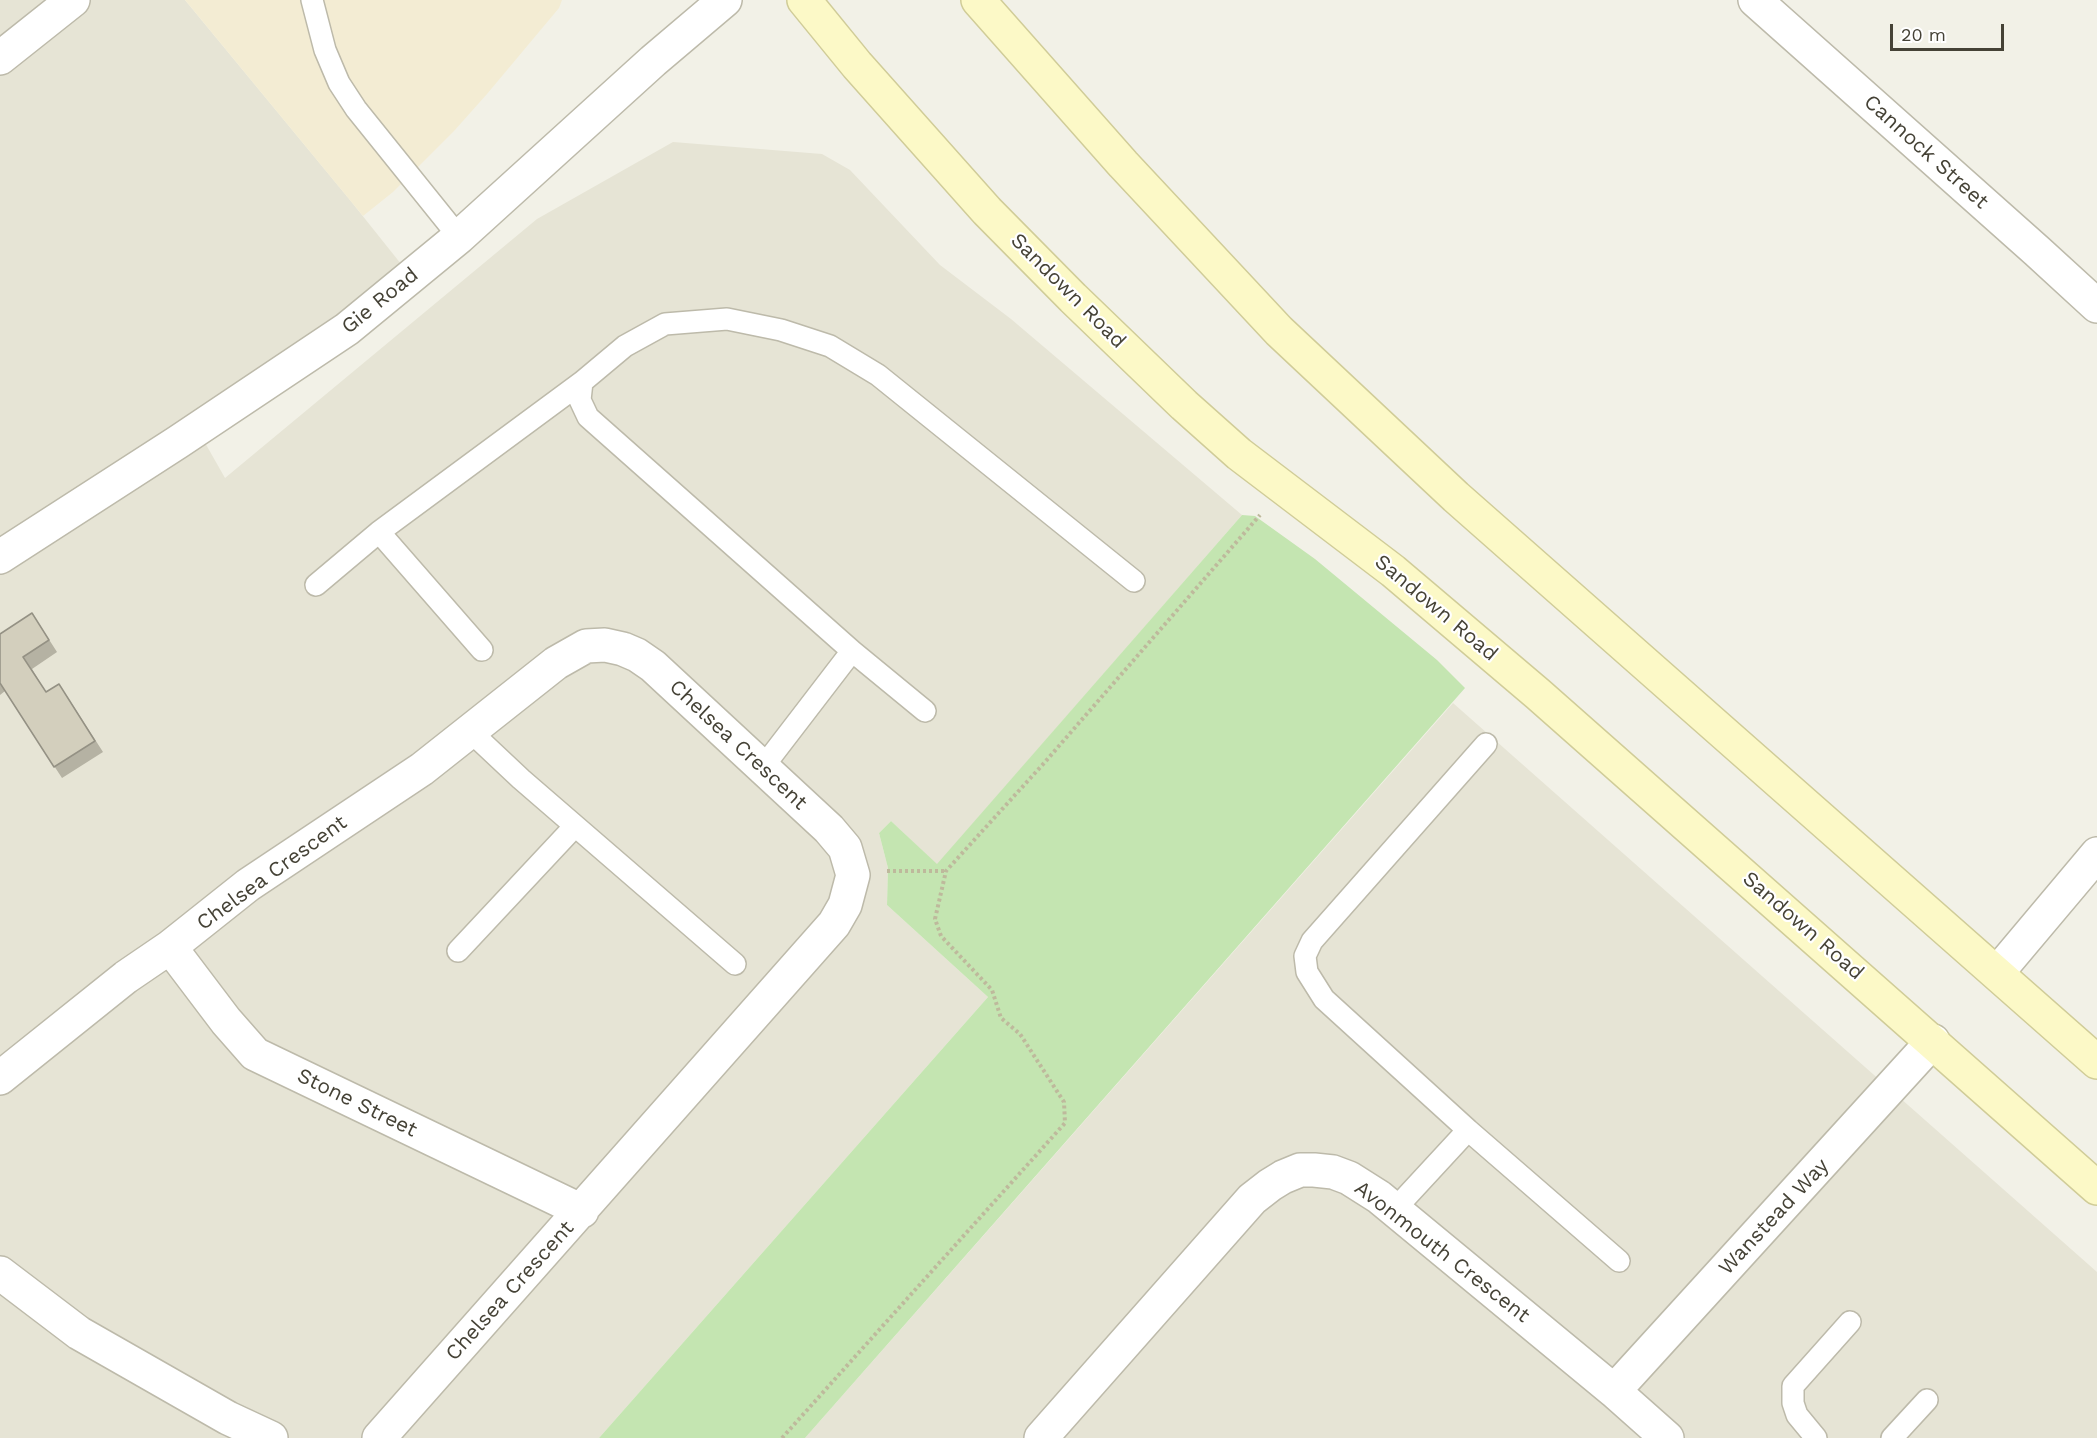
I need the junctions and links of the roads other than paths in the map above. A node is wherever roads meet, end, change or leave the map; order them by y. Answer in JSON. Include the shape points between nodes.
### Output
{"nodes":[{"id":1,"x":73,"y":0,"type":"edge"},
{"id":2,"x":312,"y":0,"type":"edge"},
{"id":3,"x":725,"y":0,"type":"edge"},
{"id":4,"x":804,"y":0,"type":"edge"},
{"id":5,"x":978,"y":0,"type":"edge"},
{"id":6,"x":1755,"y":0,"type":"edge"},
{"id":7,"x":0,"y":58,"type":"edge"},
{"id":8,"x":459,"y":237,"type":"junction"},
{"id":9,"x":2097,"y":306,"type":"edge"},
{"id":10,"x":582,"y":382,"type":"junction"},
{"id":11,"x":379,"y":532,"type":"junction"},
{"id":12,"x":0,"y":556,"type":"edge"},
{"id":13,"x":1134,"y":581,"type":"dead end"},
{"id":14,"x":316,"y":585,"type":"dead end"},
{"id":15,"x":482,"y":650,"type":"dead end"},
{"id":16,"x":852,"y":651,"type":"junction"},
{"id":17,"x":924,"y":711,"type":"dead end"},
{"id":18,"x":471,"y":732,"type":"junction"},
{"id":19,"x":1486,"y":744,"type":"dead end"},
{"id":20,"x":763,"y":767,"type":"junction"},
{"id":21,"x":575,"y":826,"type":"junction"},
{"id":22,"x":2097,"y":854,"type":"edge"},
{"id":23,"x":170,"y":947,"type":"junction"},
{"id":24,"x":458,"y":951,"type":"dead end"},
{"id":25,"x":735,"y":964,"type":"dead end"},
{"id":26,"x":1996,"y":973,"type":"junction"},
{"id":27,"x":1933,"y":1041,"type":"junction"},
{"id":28,"x":2097,"y":1062,"type":"edge"},
{"id":29,"x":0,"y":1078,"type":"edge"},
{"id":30,"x":1468,"y":1130,"type":"junction"},
{"id":31,"x":2097,"y":1188,"type":"edge"},
{"id":32,"x":1395,"y":1209,"type":"junction"},
{"id":33,"x":582,"y":1210,"type":"junction"},
{"id":34,"x":1619,"y":1261,"type":"dead end"},
{"id":35,"x":0,"y":1273,"type":"edge"},
{"id":36,"x":1850,"y":1322,"type":"dead end"},
{"id":37,"x":1614,"y":1391,"type":"junction"},
{"id":38,"x":1927,"y":1400,"type":"dead end"},
{"id":39,"x":271,"y":1438,"type":"edge"},
{"id":40,"x":379,"y":1438,"type":"edge"},
{"id":41,"x":1041,"y":1438,"type":"edge"},
{"id":42,"x":1667,"y":1438,"type":"edge"},
{"id":43,"x":1816,"y":1438,"type":"edge"},
{"id":44,"x":1892,"y":1438,"type":"edge"}],
"edges":[{"from":1,"to":7,"type":"street"},
{"from":2,"to":8,"type":"lane","via":[[325,50],[339,83]]},
{"from":3,"to":8,"type":"street","name":"Gie Road"},
{"from":4,"to":27,"type":"main road","name":"Sandown Road","via":[[987,211],[1184,405],[1239,454],[1393,571],[1502,663]]},
{"from":5,"to":26,"type":"main road","via":[[1123,164],[1279,331],[1474,512]]},
{"from":6,"to":9,"type":"street","name":"Cannock Street"},
{"from":8,"to":12,"type":"street","name":"Gie Road","via":[[346,329]]},
{"from":10,"to":11,"type":"lane"},
{"from":10,"to":13,"type":"lane","via":[[625,346],[665,324],[727,320],[781,330],[830,346],[878,375]]},
{"from":10,"to":16,"type":"lane","via":[[580,400],[588,417]]},
{"from":11,"to":14,"type":"lane"},
{"from":11,"to":15,"type":"lane"},
{"from":16,"to":17,"type":"lane"},
{"from":16,"to":20,"type":"lane"},
{"from":18,"to":20,"type":"street","name":"Chelsea Crescent","via":[[563,658],[586,646],[605,645],[628,651],[653,666]]},
{"from":18,"to":21,"type":"lane"},
{"from":18,"to":23,"type":"street","name":"Chelsea Crescent","via":[[248,885]]},
{"from":19,"to":30,"type":"lane","via":[[1312,941],[1305,956],[1307,972],[1324,999]]},
{"from":20,"to":33,"type":"street","name":"Chelsea Crescent","via":[[845,848],[853,875],[845,905],[834,924]]},
{"from":21,"to":24,"type":"lane"},
{"from":21,"to":25,"type":"lane"},
{"from":22,"to":26,"type":"street"},
{"from":23,"to":29,"type":"street","name":"Chelsea Crescent","via":[[126,977]]},
{"from":23,"to":33,"type":"street","name":"Stone Street","via":[[255,1054]]},
{"from":26,"to":28,"type":"main road"},
{"from":27,"to":31,"type":"main road","name":"Sandown Road"},
{"from":27,"to":37,"type":"street","name":"Wanstead Way"},
{"from":30,"to":32,"type":"lane"},
{"from":30,"to":34,"type":"lane"},
{"from":32,"to":37,"type":"street","name":"Avonmouth Crescent"},
{"from":32,"to":41,"type":"street","name":"Avonmouth Crescent","via":[[1364,1186],[1333,1172],[1300,1170],[1270,1185],[1252,1199]]},
{"from":33,"to":40,"type":"street","name":"Chelsea Crescent"},
{"from":35,"to":39,"type":"street","via":[[78,1333]]},
{"from":36,"to":43,"type":"lane","via":[[1793,1386],[1797,1414]]},
{"from":37,"to":42,"type":"street","name":"Avonmouth Crescent"},
{"from":38,"to":44,"type":"lane"}]}
